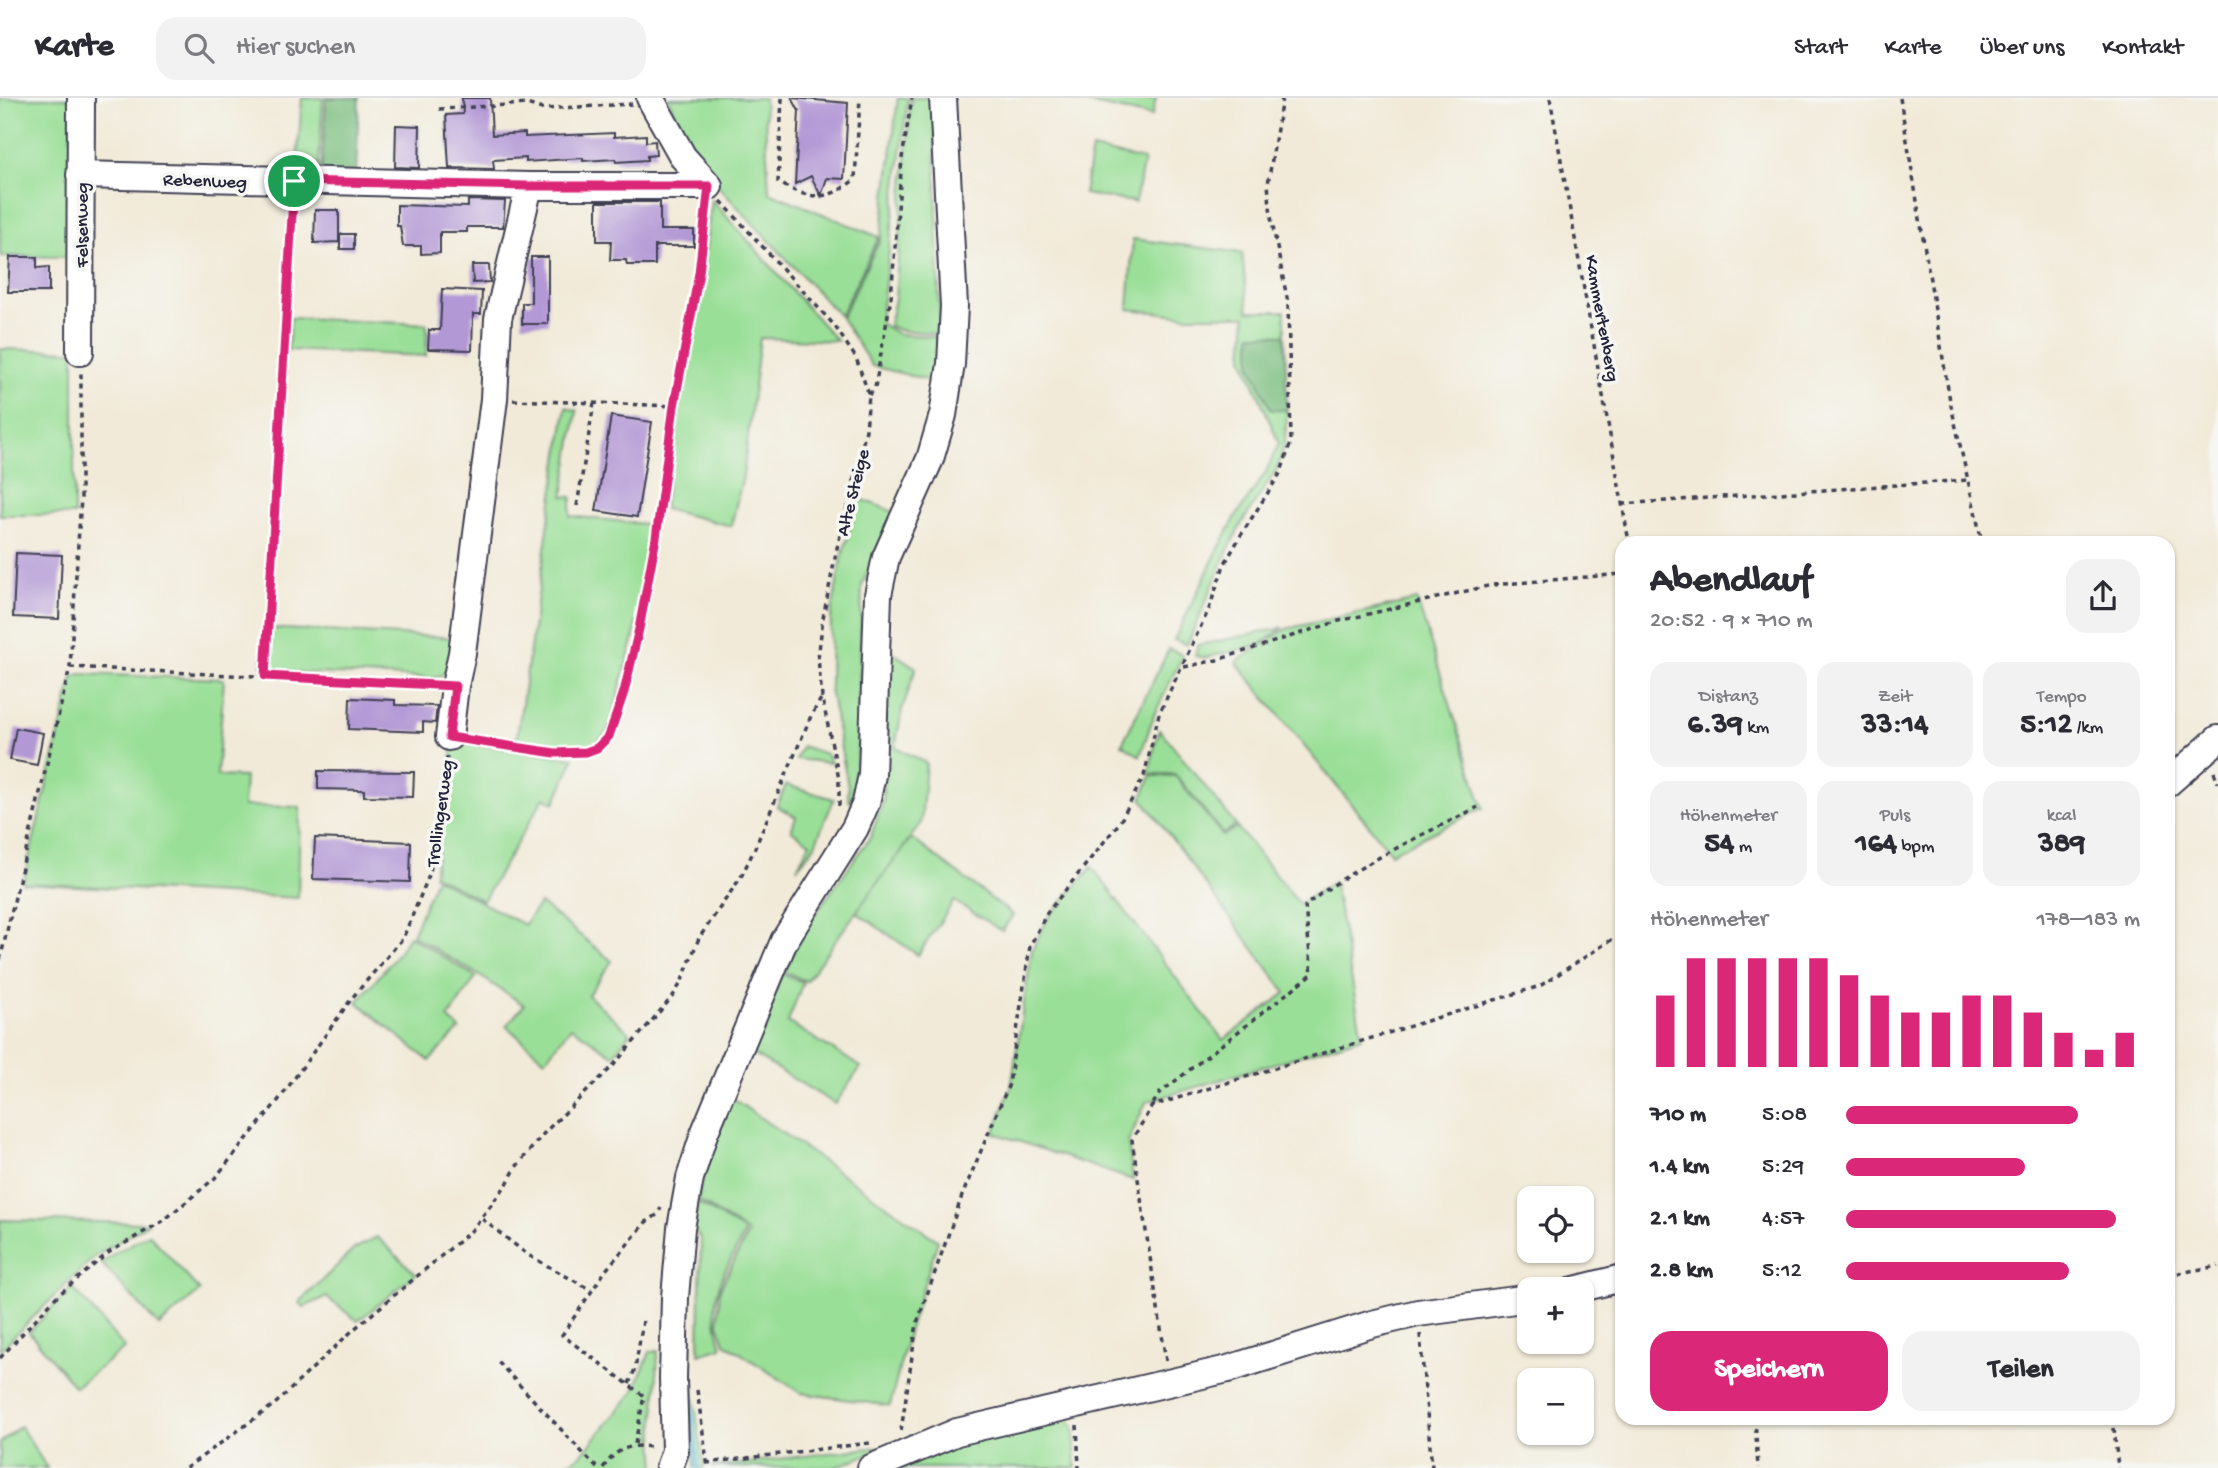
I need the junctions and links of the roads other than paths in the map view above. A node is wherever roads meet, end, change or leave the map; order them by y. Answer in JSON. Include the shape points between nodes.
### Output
{"nodes":[{"id":1,"x":80,"y":98,"type":"edge"},
{"id":2,"x":943,"y":98,"type":"edge"},
{"id":3,"x":646,"y":101,"type":"edge"},
{"id":4,"x":80,"y":175,"type":"junction"},
{"id":5,"x":529,"y":186,"type":"junction"},
{"id":6,"x":80,"y":352,"type":"road end"},
{"id":7,"x":449,"y":737,"type":"road end"},
{"id":8,"x":2218,"y":739,"type":"edge"},
{"id":9,"x":2175,"y":777,"type":"edge"},
{"id":10,"x":1615,"y":1280,"type":"edge"},
{"id":11,"x":1594,"y":1285,"type":"edge"},
{"id":12,"x":1517,"y":1300,"type":"edge"},
{"id":13,"x":872,"y":1455,"type":"edge"},
{"id":14,"x":684,"y":1462,"type":"edge"}],
"edges":[{"from":1,"to":4,"type":"street","name":"Felsenweg"},
{"from":2,"to":14,"type":"street","via":[[954,306],[943,415],[930,458],[886,557],[878,595],[872,775],[866,803],[784,941],[690,1178],[675,1297],[673,1378]]},
{"from":3,"to":5,"type":"street","name":"Rebenweg","via":[[683,157],[709,186]]},
{"from":4,"to":5,"type":"street","name":"Rebenweg"},
{"from":4,"to":6,"type":"street","name":"Felsenweg"},
{"from":5,"to":7,"type":"street","name":"Trollingerweg","via":[[498,319],[494,399]]},
{"from":8,"to":9,"type":"street"},
{"from":10,"to":11,"type":"street"},
{"from":12,"to":13,"type":"street","via":[[1371,1324],[1228,1370],[957,1432],[904,1453]]}]}
